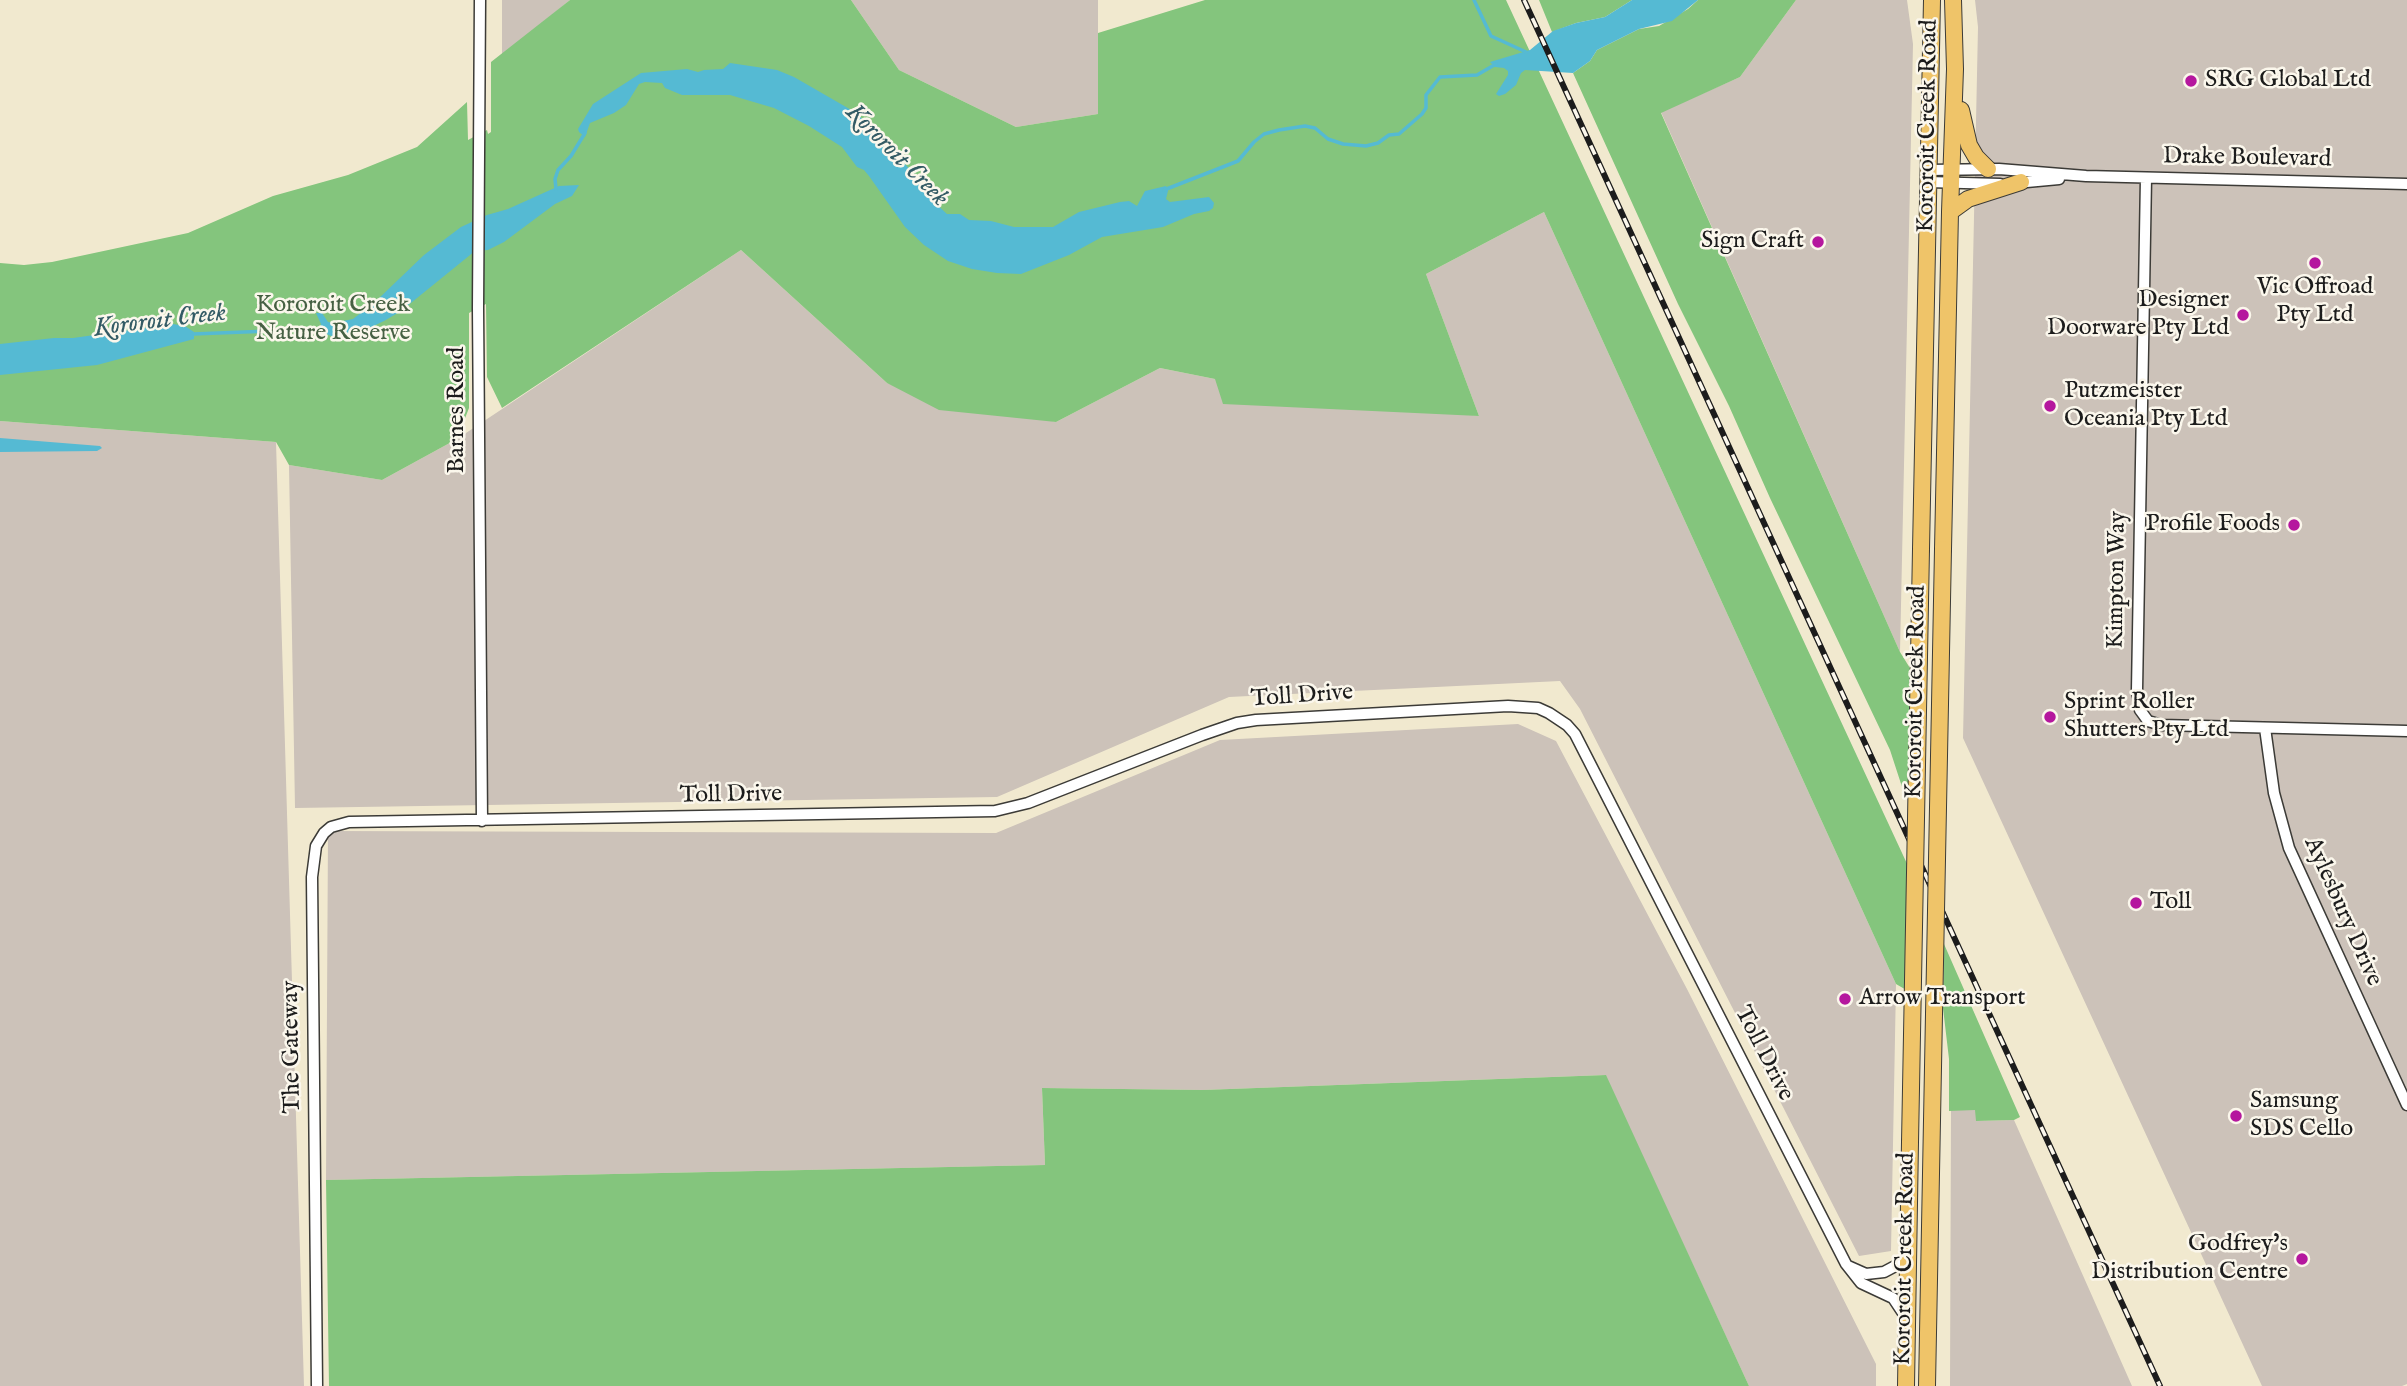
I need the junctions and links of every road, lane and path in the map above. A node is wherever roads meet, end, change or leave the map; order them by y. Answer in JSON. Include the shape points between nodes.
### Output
{"nodes":[{"id":1,"x":480,"y":0,"type":"edge"},
{"id":2,"x":1932,"y":0,"type":"edge"},
{"id":3,"x":1953,"y":0,"type":"edge"},
{"id":4,"x":1955,"y":69,"type":"junction"},
{"id":5,"x":1987,"y":169,"type":"junction"},
{"id":6,"x":1952,"y":175,"type":"junction"},
{"id":7,"x":1929,"y":176,"type":"junction"},
{"id":8,"x":2086,"y":176,"type":"junction"},
{"id":9,"x":2146,"y":178,"type":"junction"},
{"id":10,"x":2021,"y":182,"type":"junction"},
{"id":11,"x":2407,"y":184,"type":"edge"},
{"id":12,"x":1950,"y":212,"type":"junction"},
{"id":13,"x":2265,"y":728,"type":"junction"},
{"id":14,"x":2407,"y":732,"type":"edge"},
{"id":15,"x":482,"y":821,"type":"junction"},
{"id":16,"x":444,"y":822,"type":"joint"},
{"id":17,"x":2407,"y":1105,"type":"edge"},
{"id":18,"x":1908,"y":1244,"type":"junction"},
{"id":19,"x":1846,"y":1264,"type":"junction"},
{"id":20,"x":1906,"y":1336,"type":"junction"},
{"id":21,"x":317,"y":1386,"type":"edge"},
{"id":22,"x":1906,"y":1386,"type":"edge"},
{"id":23,"x":1927,"y":1386,"type":"edge"}],
"edges":[{"from":1,"to":15,"type":"street","name":"Barnes Road"},
{"from":2,"to":7,"type":"main road","name":"Kororoit Creek Road"},
{"from":3,"to":4,"type":"main road","name":"Kororoit Creek Road"},
{"from":4,"to":5,"type":"main road","via":[[1965,133],[1973,153]]},
{"from":4,"to":6,"type":"main road","name":"Kororoit Creek Road"},
{"from":5,"to":6,"type":"street","name":"Drake Boulevard"},
{"from":5,"to":8,"type":"street","name":"Drake Boulevard"},
{"from":6,"to":7,"type":"street","name":"Drake Boulevard"},
{"from":6,"to":10,"type":"street","name":"Drake Boulevard","via":[[1999,184]]},
{"from":6,"to":12,"type":"main road","name":"Kororoit Creek Road"},
{"from":7,"to":18,"type":"main road","name":"Kororoit Creek Road","bridge":true},
{"from":8,"to":9,"type":"street","name":"Drake Boulevard"},
{"from":8,"to":10,"type":"street","name":"Drake Boulevard"},
{"from":9,"to":11,"type":"street","name":"Drake Boulevard"},
{"from":9,"to":13,"type":"street","name":"Kimpton Way","via":[[2137,701],[2143,716],[2161,725]]},
{"from":10,"to":12,"type":"main road","via":[[1968,199]]},
{"from":12,"to":23,"type":"main road","name":"Kororoit Creek Road","bridge":true},
{"from":13,"to":14,"type":"street","name":"Kimpton Way"},
{"from":13,"to":17,"type":"street","name":"Aylesbury Drive","via":[[2274,793],[2289,848]]},
{"from":15,"to":16,"type":"street","name":"Toll Drive"},
{"from":15,"to":19,"type":"street","name":"Toll Drive","via":[[995,811],[1028,803],[1237,723],[1538,708],[1559,718],[1575,734]]},
{"from":16,"to":21,"type":"street","name":"The Gateway","via":[[339,824],[324,833],[314,854]]},
{"from":18,"to":19,"type":"street","via":[[1901,1263],[1884,1272],[1859,1272]]},
{"from":18,"to":20,"type":"main road","name":"Kororoit Creek Road"},
{"from":19,"to":20,"type":"street","name":"Toll Drive","via":[[1861,1283],[1899,1305]]},
{"from":20,"to":22,"type":"main road","name":"Kororoit Creek Road"}]}
